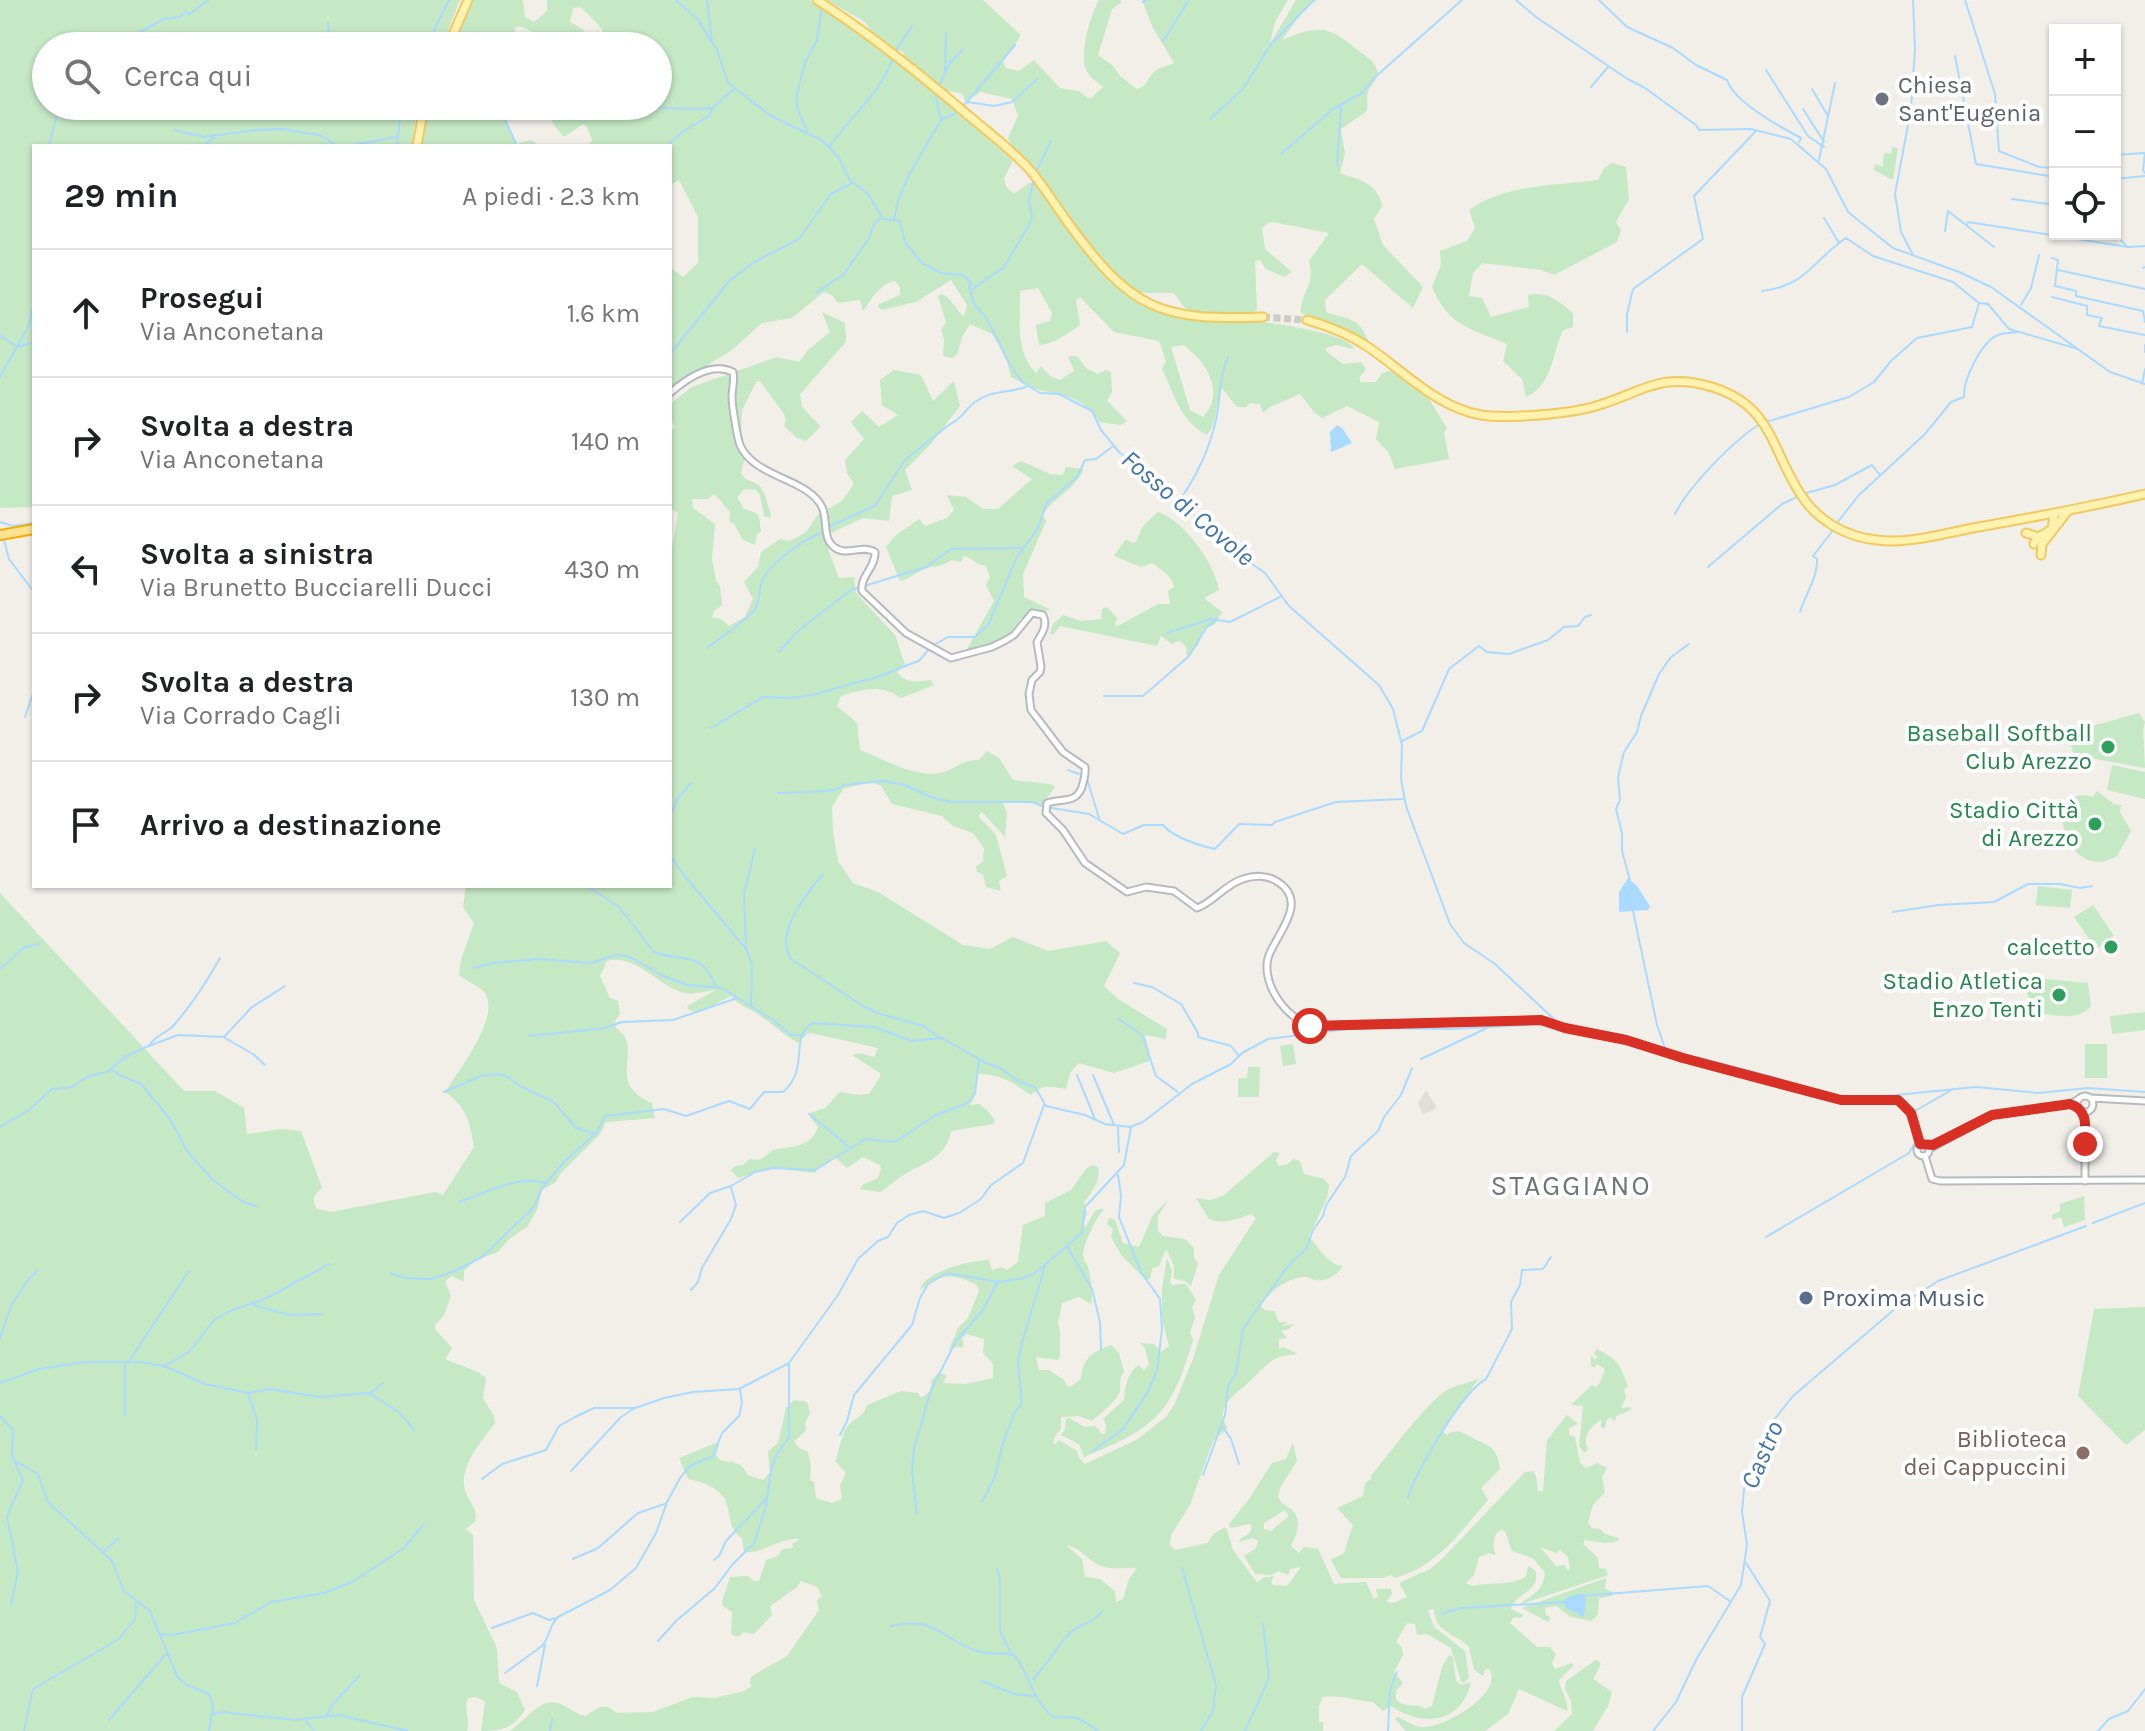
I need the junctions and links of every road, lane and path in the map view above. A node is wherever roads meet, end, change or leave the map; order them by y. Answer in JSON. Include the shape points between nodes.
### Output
{"nodes":[{"id":1,"x":468,"y":0,"type":"edge"},
{"id":2,"x":817,"y":0,"type":"edge"},
{"id":3,"x":454,"y":32,"type":"edge"},
{"id":4,"x":422,"y":120,"type":"edge"},
{"id":5,"x":417,"y":144,"type":"edge"},
{"id":6,"x":1263,"y":317,"type":"tunnel mouth"},
{"id":7,"x":1307,"y":320,"type":"tunnel mouth"},
{"id":8,"x":672,"y":392,"type":"edge"},
{"id":9,"x":2145,"y":494,"type":"edge"},
{"id":10,"x":2054,"y":519,"type":"junction"},
{"id":11,"x":32,"y":531,"type":"edge"},
{"id":12,"x":2026,"y":533,"type":"dead end"},
{"id":13,"x":0,"y":536,"type":"edge"},
{"id":14,"x":2040,"y":540,"type":"junction"},
{"id":15,"x":2041,"y":555,"type":"dead end"},
{"id":16,"x":2079,"y":1099,"type":"junction"},
{"id":17,"x":2092,"y":1101,"type":"junction"},
{"id":18,"x":2145,"y":1101,"type":"edge"},
{"id":19,"x":2070,"y":1104,"type":"junction"},
{"id":20,"x":2080,"y":1109,"type":"junction"},
{"id":21,"x":2089,"y":1110,"type":"junction"},
{"id":22,"x":2085,"y":1120,"type":"junction"},
{"id":23,"x":1920,"y":1144,"type":"junction"},
{"id":24,"x":1930,"y":1147,"type":"junction"},
{"id":25,"x":1925,"y":1156,"type":"junction"},
{"id":26,"x":2086,"y":1171,"type":"junction"},
{"id":27,"x":2145,"y":1180,"type":"edge"},
{"id":28,"x":2074,"y":1181,"type":"junction"},
{"id":29,"x":2085,"y":1181,"type":"junction"},
{"id":30,"x":2096,"y":1181,"type":"junction"}],
"edges":[{"from":1,"to":3,"type":"main road"},
{"from":2,"to":6,"type":"main road","via":[[890,49],[1029,170],[1122,286],[1173,313],[1213,319]]},
{"from":4,"to":5,"type":"main road"},
{"from":7,"to":10,"type":"main road","via":[[1367,346],[1450,405],[1482,415],[1578,410],[1659,382],[1696,383],[1730,394],[1765,423],[1813,509],[1858,537],[1897,541],[2042,516]]},
{"from":8,"to":23,"type":"main road","via":[[706,371],[733,372],[733,409],[745,453],[812,496],[822,507],[829,541],[837,550],[875,552],[861,588],[894,623],[930,648],[960,657],[1006,640],[1032,613],[1043,615],[1046,621],[1037,642],[1041,667],[1032,680],[1031,710],[1063,752],[1085,767],[1078,796],[1051,801],[1046,808],[1085,863],[1127,892],[1146,887],[1174,891],[1197,908],[1244,878],[1266,877],[1284,887],[1290,918],[1268,958],[1274,995],[1296,1020],[1310,1026],[1515,1020],[1551,1024],[1841,1100],[1898,1100],[1911,1113]]},
{"from":9,"to":10,"type":"main road"},
{"from":10,"to":14,"type":"main road","via":[[2050,533]]},
{"from":11,"to":13,"type":"highway"},
{"from":12,"to":14,"type":"main road"},
{"from":14,"to":15,"type":"main road"},
{"from":16,"to":17,"type":"main road"},
{"from":16,"to":19,"type":"main road"},
{"from":16,"to":20,"type":"main road"},
{"from":17,"to":18,"type":"main road"},
{"from":17,"to":21,"type":"main road"},
{"from":19,"to":20,"type":"main road"},
{"from":19,"to":24,"type":"main road","via":[[1992,1115]]},
{"from":20,"to":21,"type":"main road"},
{"from":20,"to":22,"type":"main road"},
{"from":21,"to":22,"type":"main road"},
{"from":22,"to":26,"type":"main road"},
{"from":23,"to":24,"type":"main road"},
{"from":23,"to":25,"type":"main road","via":[[1918,1152]]},
{"from":24,"to":25,"type":"main road"},
{"from":25,"to":28,"type":"main road","via":[[1932,1179],[1940,1181]]},
{"from":26,"to":28,"type":"main road"},
{"from":26,"to":29,"type":"main road"},
{"from":26,"to":30,"type":"main road"},
{"from":27,"to":30,"type":"main road"},
{"from":28,"to":29,"type":"main road"},
{"from":29,"to":30,"type":"main road"}]}
